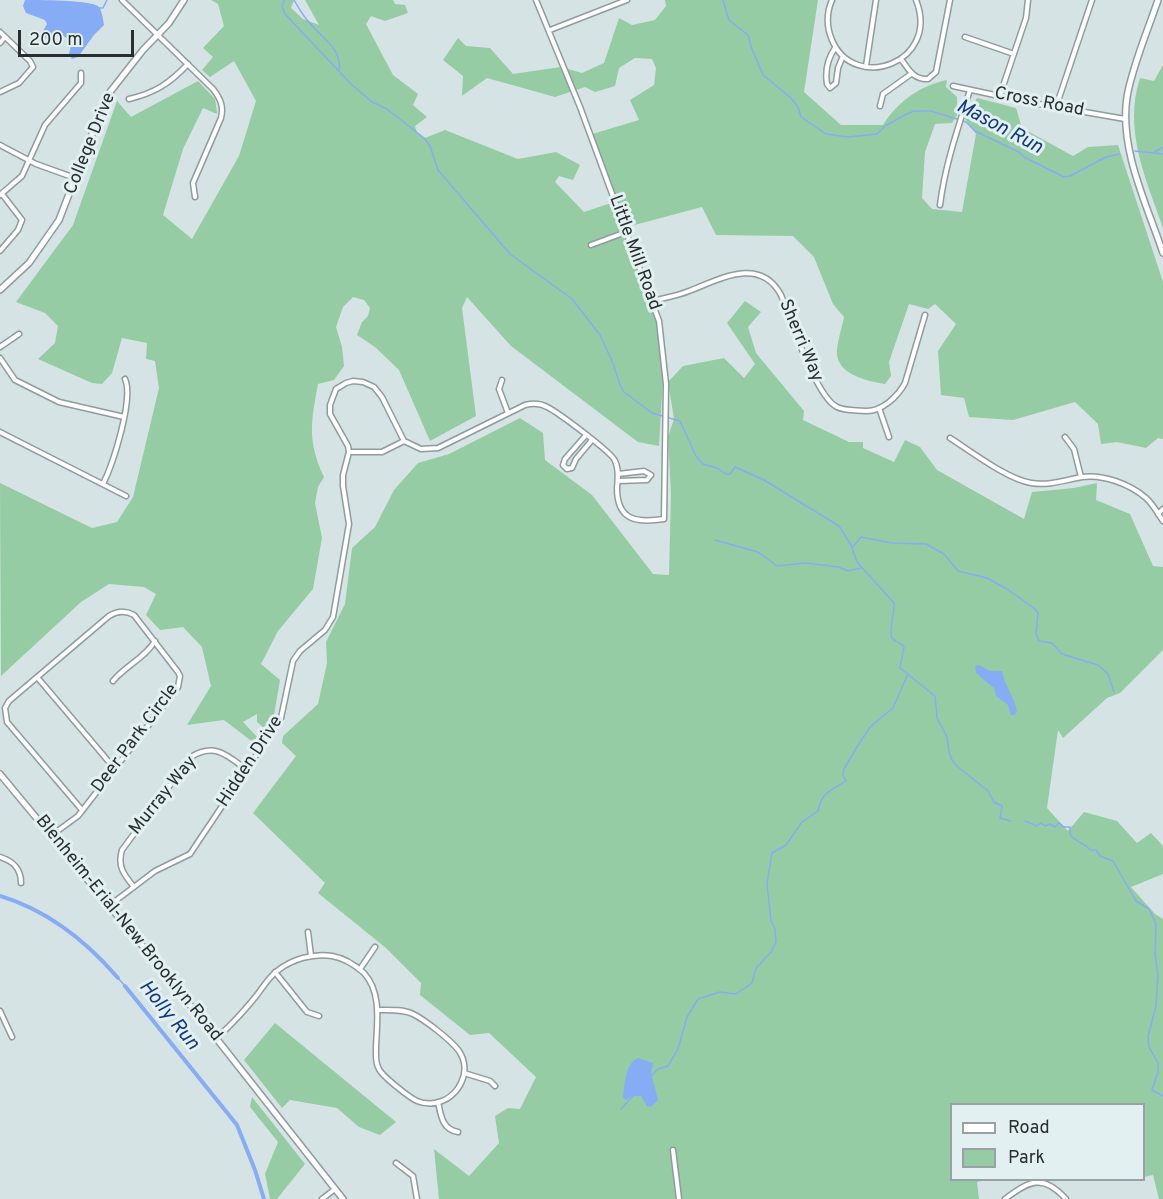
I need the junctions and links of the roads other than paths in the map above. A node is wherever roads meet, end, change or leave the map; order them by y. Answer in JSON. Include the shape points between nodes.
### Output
{"nodes":[{"id":1,"x":123,"y":0,"type":"edge"},
{"id":2,"x":184,"y":0,"type":"edge"},
{"id":3,"x":536,"y":0,"type":"edge"},
{"id":4,"x":627,"y":0,"type":"edge"},
{"id":5,"x":832,"y":0,"type":"edge"},
{"id":6,"x":876,"y":0,"type":"edge"},
{"id":7,"x":916,"y":0,"type":"edge"},
{"id":8,"x":950,"y":0,"type":"edge"},
{"id":9,"x":1028,"y":0,"type":"edge"},
{"id":10,"x":1092,"y":0,"type":"edge"},
{"id":11,"x":1158,"y":0,"type":"edge"},
{"id":12,"x":550,"y":30,"type":"junction"},
{"id":13,"x":0,"y":32,"type":"edge"},
{"id":14,"x":158,"y":34,"type":"junction"},
{"id":15,"x":5,"y":37,"type":"junction"},
{"id":16,"x":965,"y":38,"type":"dead end"},
{"id":17,"x":0,"y":43,"type":"edge"},
{"id":18,"x":835,"y":48,"type":"junction"},
{"id":19,"x":1014,"y":54,"type":"junction"},
{"id":20,"x":843,"y":56,"type":"junction"},
{"id":21,"x":901,"y":59,"type":"junction"},
{"id":22,"x":188,"y":64,"type":"junction"},
{"id":23,"x":866,"y":66,"type":"junction"},
{"id":24,"x":81,"y":73,"type":"dead end"},
{"id":25,"x":911,"y":74,"type":"junction"},
{"id":26,"x":953,"y":86,"type":"dead end"},
{"id":27,"x":970,"y":90,"type":"junction"},
{"id":28,"x":0,"y":92,"type":"edge"},
{"id":29,"x":1000,"y":95,"type":"junction"},
{"id":30,"x":129,"y":99,"type":"dead end"},
{"id":31,"x":880,"y":106,"type":"dead end"},
{"id":32,"x":1056,"y":107,"type":"junction"},
{"id":33,"x":1125,"y":119,"type":"junction"},
{"id":34,"x":0,"y":145,"type":"edge"},
{"id":35,"x":29,"y":161,"type":"junction"},
{"id":36,"x":75,"y":178,"type":"junction"},
{"id":37,"x":1,"y":195,"type":"edge"},
{"id":38,"x":195,"y":197,"type":"dead end"},
{"id":39,"x":940,"y":205,"type":"dead end"},
{"id":40,"x":626,"y":232,"type":"junction"},
{"id":41,"x":591,"y":245,"type":"dead end"},
{"id":42,"x":0,"y":251,"type":"edge"},
{"id":43,"x":1163,"y":253,"type":"edge"},
{"id":44,"x":0,"y":290,"type":"edge"},
{"id":45,"x":652,"y":302,"type":"junction"},
{"id":46,"x":925,"y":315,"type":"dead end"},
{"id":47,"x":19,"y":334,"type":"dead end"},
{"id":48,"x":0,"y":347,"type":"edge"},
{"id":49,"x":0,"y":358,"type":"edge"},
{"id":50,"x":125,"y":379,"type":"dead end"},
{"id":51,"x":501,"y":380,"type":"dead end"},
{"id":52,"x":879,"y":408,"type":"junction"},
{"id":53,"x":508,"y":413,"type":"junction"},
{"id":54,"x":123,"y":417,"type":"junction"},
{"id":55,"x":0,"y":432,"type":"edge"},
{"id":56,"x":586,"y":435,"type":"junction"},
{"id":57,"x":889,"y":437,"type":"dead end"},
{"id":58,"x":1065,"y":437,"type":"dead end"},
{"id":59,"x":950,"y":438,"type":"dead end"},
{"id":60,"x":592,"y":440,"type":"junction"},
{"id":61,"x":404,"y":441,"type":"junction"},
{"id":62,"x":349,"y":452,"type":"junction"},
{"id":63,"x":618,"y":474,"type":"junction"},
{"id":64,"x":1080,"y":477,"type":"junction"},
{"id":65,"x":618,"y":481,"type":"junction"},
{"id":66,"x":103,"y":484,"type":"junction"},
{"id":67,"x":126,"y":496,"type":"dead end"},
{"id":68,"x":1163,"y":509,"type":"edge"},
{"id":69,"x":1158,"y":514,"type":"junction"},
{"id":70,"x":1163,"y":521,"type":"edge"},
{"id":71,"x":155,"y":641,"type":"junction"},
{"id":72,"x":37,"y":677,"type":"junction"},
{"id":73,"x":113,"y":681,"type":"dead end"},
{"id":74,"x":115,"y":769,"type":"junction"},
{"id":75,"x":247,"y":770,"type":"junction"},
{"id":76,"x":0,"y":774,"type":"edge"},
{"id":77,"x":82,"y":810,"type":"junction"},
{"id":78,"x":52,"y":835,"type":"junction"},
{"id":79,"x":0,"y":856,"type":"edge"},
{"id":80,"x":21,"y":883,"type":"dead end"},
{"id":81,"x":134,"y":886,"type":"junction"},
{"id":82,"x":110,"y":905,"type":"junction"},
{"id":83,"x":308,"y":932,"type":"dead end"},
{"id":84,"x":375,"y":947,"type":"dead end"},
{"id":85,"x":311,"y":956,"type":"junction"},
{"id":86,"x":360,"y":969,"type":"junction"},
{"id":87,"x":275,"y":972,"type":"junction"},
{"id":88,"x":377,"y":1010,"type":"junction"},
{"id":89,"x":0,"y":1011,"type":"edge"},
{"id":90,"x":319,"y":1016,"type":"dead end"},
{"id":91,"x":12,"y":1037,"type":"dead end"},
{"id":92,"x":216,"y":1038,"type":"junction"},
{"id":93,"x":464,"y":1073,"type":"junction"},
{"id":94,"x":495,"y":1086,"type":"dead end"},
{"id":95,"x":438,"y":1102,"type":"junction"},
{"id":96,"x":458,"y":1132,"type":"dead end"},
{"id":97,"x":672,"y":1150,"type":"dead end"},
{"id":98,"x":396,"y":1163,"type":"dead end"},
{"id":99,"x":335,"y":1189,"type":"junction"},
{"id":100,"x":322,"y":1199,"type":"edge"},
{"id":101,"x":343,"y":1199,"type":"edge"},
{"id":102,"x":417,"y":1199,"type":"edge"},
{"id":103,"x":679,"y":1199,"type":"edge"},
{"id":104,"x":1005,"y":1199,"type":"edge"},
{"id":105,"x":1066,"y":1199,"type":"edge"}],
"edges":[{"from":1,"to":14,"type":"street"},
{"from":2,"to":14,"type":"main road","name":"College Drive"},
{"from":3,"to":12,"type":"street","name":"Little Mill Road"},
{"from":4,"to":12,"type":"street"},
{"from":5,"to":18,"type":"street","via":[[827,17]]},
{"from":6,"to":23,"type":"street"},
{"from":7,"to":21,"type":"street","via":[[920,29],[915,44]]},
{"from":8,"to":25,"type":"street","via":[[936,72],[924,79]]},
{"from":9,"to":19,"type":"street"},
{"from":10,"to":32,"type":"street"},
{"from":11,"to":33,"type":"main road","via":[[1129,88]]},
{"from":12,"to":40,"type":"street","name":"Little Mill Road"},
{"from":13,"to":15,"type":"street"},
{"from":14,"to":22,"type":"street"},
{"from":14,"to":36,"type":"main road","name":"College Drive","via":[[110,92]]},
{"from":15,"to":17,"type":"street"},
{"from":15,"to":28,"type":"street","via":[[33,67],[22,82]]},
{"from":16,"to":19,"type":"street"},
{"from":18,"to":20,"type":"street"},
{"from":18,"to":20,"type":"street","via":[[827,69],[830,88],[836,83]]},
{"from":19,"to":29,"type":"street"},
{"from":20,"to":23,"type":"street"},
{"from":21,"to":23,"type":"street","via":[[879,68]]},
{"from":21,"to":25,"type":"street"},
{"from":22,"to":30,"type":"street","via":[[166,85]]},
{"from":22,"to":38,"type":"street","via":[[218,95],[223,111],[193,183]]},
{"from":24,"to":35,"type":"street","via":[[81,83],[45,125]]},
{"from":25,"to":31,"type":"street","via":[[883,94]]},
{"from":26,"to":27,"type":"street","name":"Cross Road"},
{"from":27,"to":29,"type":"street","name":"Cross Road"},
{"from":27,"to":39,"type":"street"},
{"from":29,"to":32,"type":"street","name":"Cross Road"},
{"from":32,"to":33,"type":"street","name":"Cross Road"},
{"from":33,"to":43,"type":"main road","via":[[1129,153]]},
{"from":34,"to":35,"type":"street"},
{"from":35,"to":36,"type":"street"},
{"from":35,"to":37,"type":"street","via":[[20,179]]},
{"from":36,"to":44,"type":"main road","name":"College Drive","via":[[65,207],[43,246]]},
{"from":37,"to":42,"type":"street","via":[[22,220]]},
{"from":40,"to":41,"type":"street"},
{"from":40,"to":45,"type":"street","name":"Little Mill Road"},
{"from":45,"to":52,"type":"street","name":"Sherri Way","via":[[734,274],[764,277],[777,287],[809,366],[826,396],[837,407],[869,411]]},
{"from":45,"to":65,"type":"street","name":"Little Mill Road","via":[[666,368],[664,519],[640,521],[627,515],[618,501]]},
{"from":46,"to":52,"type":"street","via":[[905,383],[900,393]]},
{"from":47,"to":48,"type":"street"},
{"from":49,"to":54,"type":"street","via":[[15,380],[59,402]]},
{"from":50,"to":54,"type":"street","via":[[128,394]]},
{"from":51,"to":53,"type":"street","via":[[499,388]]},
{"from":52,"to":57,"type":"street"},
{"from":53,"to":56,"type":"street","via":[[531,403],[545,406]]},
{"from":53,"to":61,"type":"street","via":[[438,448],[415,448]]},
{"from":54,"to":66,"type":"street","via":[[114,462]]},
{"from":55,"to":66,"type":"street"},
{"from":56,"to":60,"type":"street"},
{"from":56,"to":60,"type":"street","via":[[565,459],[564,467],[572,468]]},
{"from":58,"to":64,"type":"street","via":[[1074,449]]},
{"from":59,"to":64,"type":"street","via":[[1014,478],[1032,484]]},
{"from":60,"to":63,"type":"street","via":[[613,457]]},
{"from":61,"to":62,"type":"street","via":[[382,452]]},
{"from":61,"to":62,"type":"street","via":[[374,387],[346,382],[336,389],[330,414]]},
{"from":62,"to":75,"type":"street","name":"Hidden Drive","via":[[343,486],[349,529],[333,617],[293,661],[281,718]]},
{"from":63,"to":65,"type":"street"},
{"from":63,"to":65,"type":"street","via":[[644,471],[651,475],[647,480]]},
{"from":64,"to":69,"type":"street","via":[[1093,476],[1128,486],[1147,499]]},
{"from":66,"to":67,"type":"street"},
{"from":68,"to":69,"type":"street"},
{"from":69,"to":70,"type":"street"},
{"from":71,"to":72,"type":"street","name":"Deer Park Circle","via":[[134,615],[115,613]]},
{"from":71,"to":73,"type":"street"},
{"from":71,"to":74,"type":"street","name":"Deer Park Circle","via":[[178,672],[178,687]]},
{"from":72,"to":74,"type":"street"},
{"from":72,"to":77,"type":"street","name":"Deer Park Circle","via":[[9,701],[5,718]]},
{"from":74,"to":77,"type":"street","name":"Deer Park Circle"},
{"from":75,"to":81,"type":"street","name":"Hidden Drive","via":[[190,854]]},
{"from":75,"to":81,"type":"street","name":"Murray Way","via":[[228,755],[211,750],[191,757],[122,850],[121,868]]},
{"from":76,"to":78,"type":"main road","name":"Blenheim-Erial-New Brooklyn Road"},
{"from":77,"to":78,"type":"street","name":"Deer Park Circle"},
{"from":78,"to":82,"type":"main road","name":"Blenheim-Erial-New Brooklyn Road"},
{"from":79,"to":80,"type":"street","via":[[17,867]]},
{"from":81,"to":82,"type":"street","name":"Hidden Drive"},
{"from":82,"to":92,"type":"main road","name":"Blenheim-Erial-New Brooklyn Road"},
{"from":83,"to":85,"type":"street"},
{"from":84,"to":86,"type":"street"},
{"from":85,"to":86,"type":"street","via":[[341,958]]},
{"from":85,"to":87,"type":"street","via":[[292,961]]},
{"from":86,"to":88,"type":"street","via":[[373,989]]},
{"from":87,"to":90,"type":"street","via":[[307,1012]]},
{"from":87,"to":92,"type":"street"},
{"from":88,"to":93,"type":"street","via":[[405,1011],[419,1017],[459,1052]]},
{"from":88,"to":95,"type":"street","via":[[375,1057],[379,1070],[417,1101]]},
{"from":89,"to":91,"type":"street"},
{"from":92,"to":99,"type":"main road","name":"Blenheim-Erial-New Brooklyn Road"},
{"from":93,"to":94,"type":"street"},
{"from":93,"to":95,"type":"street","via":[[459,1089]]},
{"from":95,"to":96,"type":"street","via":[[443,1123]]},
{"from":97,"to":103,"type":"street"},
{"from":98,"to":102,"type":"street","via":[[413,1176]]},
{"from":99,"to":100,"type":"street"},
{"from":99,"to":101,"type":"main road","name":"Blenheim-Erial-New Brooklyn Road"},
{"from":104,"to":105,"type":"street","via":[[1024,1184],[1039,1181]]}]}
